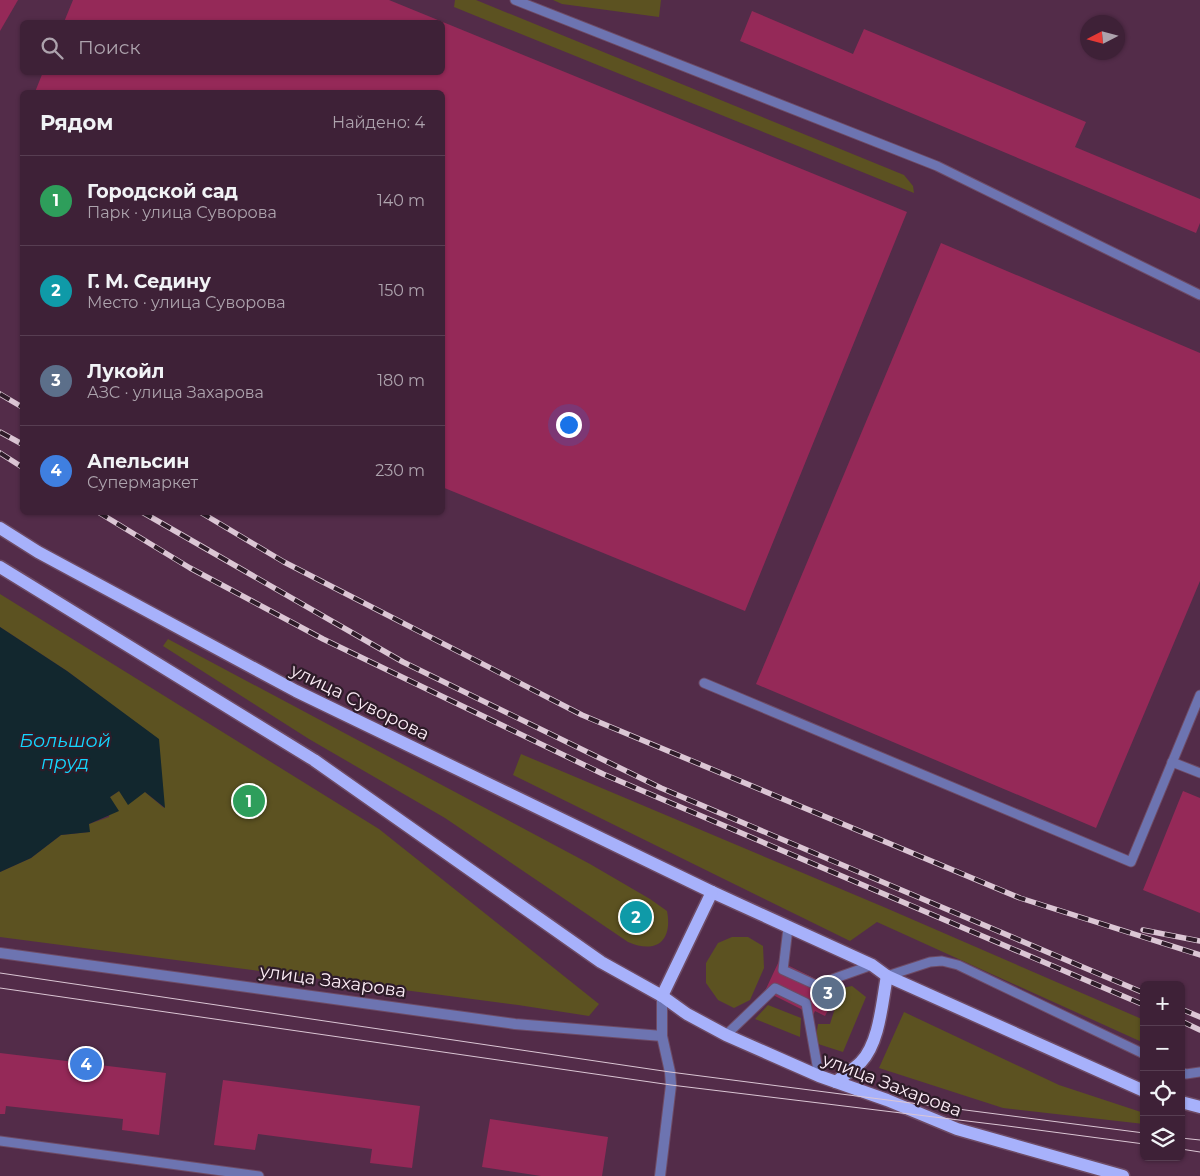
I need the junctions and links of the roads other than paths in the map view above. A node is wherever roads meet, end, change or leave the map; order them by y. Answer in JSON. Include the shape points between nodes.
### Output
{"nodes":[{"id":1,"x":515,"y":0,"type":"edge"},
{"id":2,"x":1200,"y":295,"type":"edge"},
{"id":3,"x":0,"y":528,"type":"edge"},
{"id":4,"x":0,"y":567,"type":"edge"},
{"id":5,"x":704,"y":683,"type":"dead end"},
{"id":6,"x":1200,"y":695,"type":"edge"},
{"id":7,"x":1172,"y":762,"type":"junction"},
{"id":8,"x":1200,"y":773,"type":"edge"},
{"id":9,"x":712,"y":892,"type":"junction"},
{"id":10,"x":788,"y":928,"type":"junction"},
{"id":11,"x":0,"y":953,"type":"edge"},
{"id":12,"x":872,"y":965,"type":"junction"},
{"id":13,"x":887,"y":976,"type":"junction"},
{"id":14,"x":662,"y":996,"type":"junction"},
{"id":15,"x":726,"y":1035,"type":"junction"},
{"id":16,"x":662,"y":1036,"type":"junction"},
{"id":17,"x":1140,"y":1052,"type":"edge"},
{"id":18,"x":1200,"y":1072,"type":"edge"},
{"id":19,"x":1185,"y":1074,"type":"edge"},
{"id":20,"x":819,"y":1076,"type":"junction"},
{"id":21,"x":836,"y":1082,"type":"junction"},
{"id":22,"x":1140,"y":1089,"type":"edge"},
{"id":23,"x":1185,"y":1103,"type":"edge"},
{"id":24,"x":1200,"y":1107,"type":"edge"},
{"id":25,"x":0,"y":1140,"type":"edge"},
{"id":26,"x":233,"y":1174,"type":"edge"},
{"id":27,"x":259,"y":1176,"type":"edge"},
{"id":28,"x":660,"y":1176,"type":"edge"},
{"id":29,"x":1123,"y":1176,"type":"edge"}],
"edges":[{"from":1,"to":2,"type":"lane","via":[[937,166]]},
{"from":3,"to":9,"type":"main road","name":"улица Суворова","via":[[38,552],[296,691]]},
{"from":4,"to":14,"type":"main road","via":[[314,760],[601,962]]},
{"from":5,"to":7,"type":"lane","via":[[1131,862]]},
{"from":6,"to":7,"type":"lane"},
{"from":7,"to":8,"type":"lane"},
{"from":9,"to":10,"type":"main road"},
{"from":9,"to":14,"type":"main road"},
{"from":10,"to":12,"type":"main road"},
{"from":10,"to":12,"type":"lane","via":[[783,970],[816,985]]},
{"from":11,"to":16,"type":"street","name":"улица Захарова","via":[[515,1024]]},
{"from":12,"to":13,"type":"main road"},
{"from":13,"to":17,"type":"lane","via":[[930,962],[958,965]]},
{"from":13,"to":21,"type":"main road","via":[[872,1044],[862,1061]]},
{"from":13,"to":22,"type":"main road"},
{"from":14,"to":15,"type":"main road","name":"улица Захарова"},
{"from":14,"to":16,"type":"street"},
{"from":15,"to":20,"type":"main road","name":"улица Захарова"},
{"from":15,"to":20,"type":"lane","via":[[775,988],[806,1003]]},
{"from":16,"to":28,"type":"street","via":[[671,1085]]},
{"from":18,"to":19,"type":"lane"},
{"from":20,"to":21,"type":"main road","name":"улица Захарова"},
{"from":21,"to":29,"type":"main road","name":"улица Захарова","via":[[956,1129]]},
{"from":23,"to":24,"type":"main road"},
{"from":25,"to":26,"type":"lane"},
{"from":26,"to":27,"type":"lane"}]}
